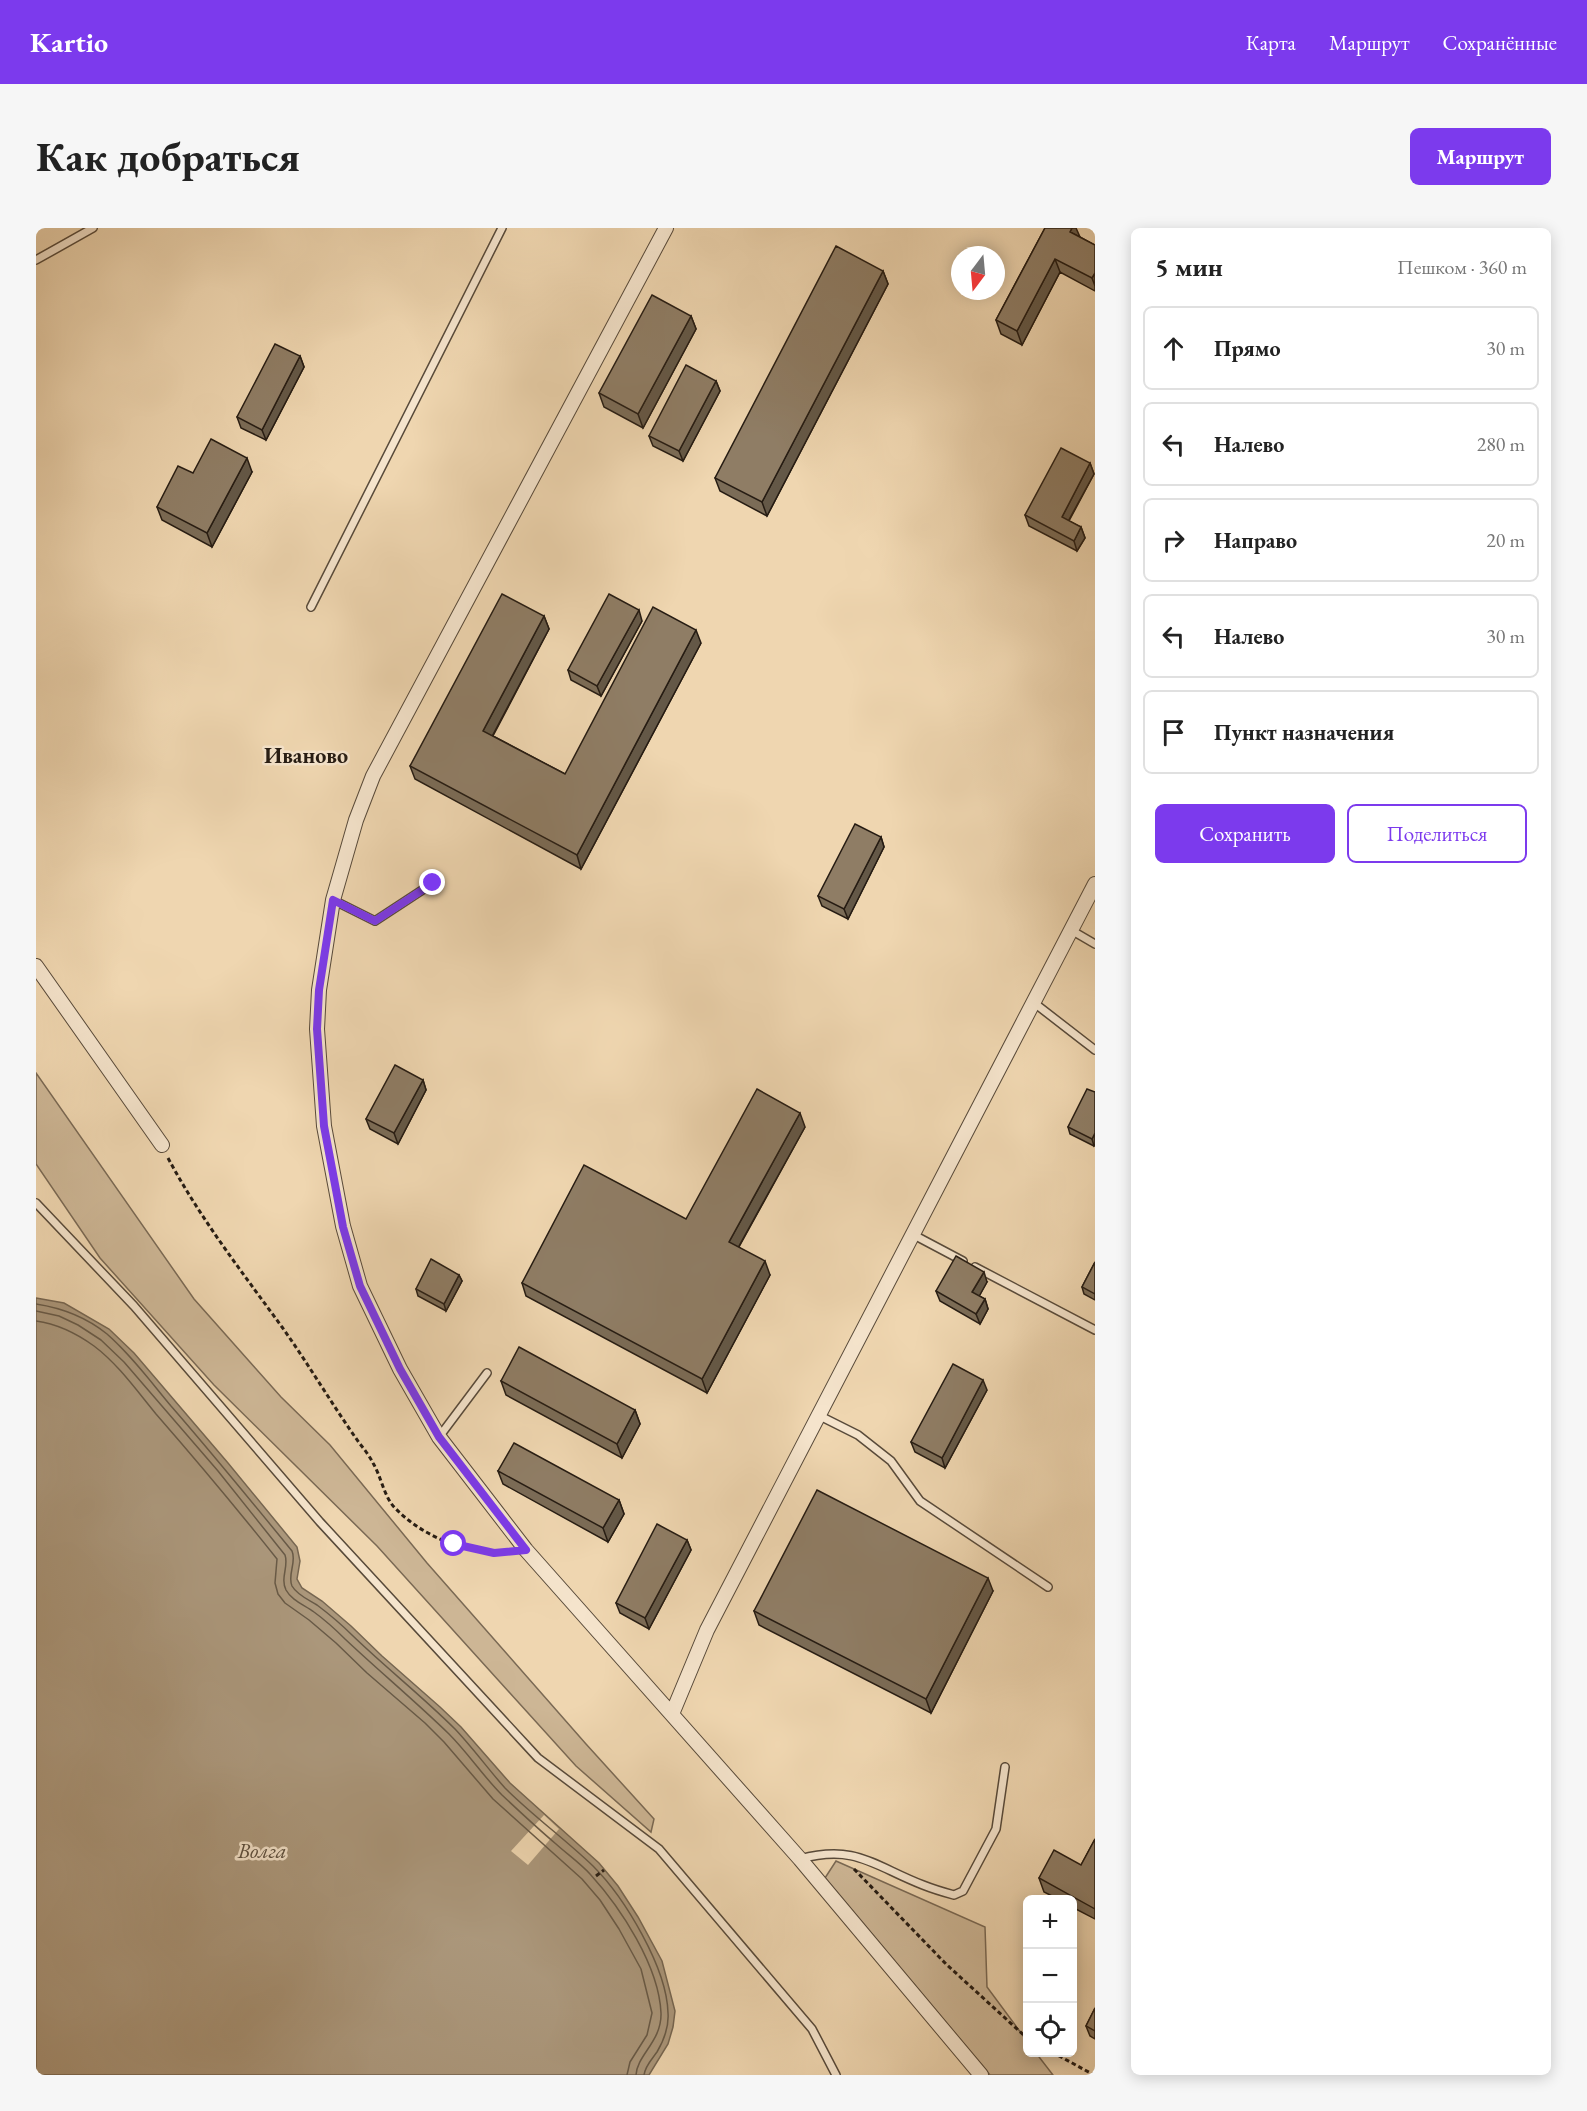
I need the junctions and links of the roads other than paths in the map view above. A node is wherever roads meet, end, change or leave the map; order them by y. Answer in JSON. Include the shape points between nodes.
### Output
{"nodes":[{"id":1,"x":93,"y":228,"type":"edge"},
{"id":2,"x":502,"y":228,"type":"edge"},
{"id":3,"x":666,"y":228,"type":"edge"},
{"id":4,"x":36,"y":260,"type":"edge"},
{"id":5,"x":310,"y":607,"type":"dead end"},
{"id":6,"x":433,"y":883,"type":"dead end"},
{"id":7,"x":1095,"y":884,"type":"edge"},
{"id":8,"x":333,"y":900,"type":"junction"},
{"id":9,"x":1071,"y":930,"type":"junction"},
{"id":10,"x":1095,"y":944,"type":"edge"},
{"id":11,"x":36,"y":966,"type":"edge"},
{"id":12,"x":1033,"y":1002,"type":"junction"},
{"id":13,"x":1095,"y":1050,"type":"edge"},
{"id":14,"x":162,"y":1145,"type":"road end"},
{"id":15,"x":36,"y":1203,"type":"edge"},
{"id":16,"x":912,"y":1234,"type":"junction"},
{"id":17,"x":1095,"y":1330,"type":"edge"},
{"id":18,"x":487,"y":1373,"type":"dead end"},
{"id":19,"x":818,"y":1415,"type":"junction"},
{"id":20,"x":439,"y":1437,"type":"junction"},
{"id":21,"x":1048,"y":1587,"type":"dead end"},
{"id":22,"x":672,"y":1714,"type":"junction"},
{"id":23,"x":1005,"y":1767,"type":"dead end"},
{"id":24,"x":800,"y":1859,"type":"junction"},
{"id":25,"x":836,"y":2075,"type":"edge"},
{"id":26,"x":981,"y":2075,"type":"edge"}],
"edges":[{"from":1,"to":4,"type":"lane"},
{"from":2,"to":5,"type":"lane"},
{"from":3,"to":8,"type":"street","via":[[373,776]]},
{"from":6,"to":8,"type":"lane","via":[[375,921]]},
{"from":7,"to":9,"type":"street"},
{"from":8,"to":20,"type":"street","via":[[317,1029],[324,1126],[343,1227],[360,1286],[400,1369]]},
{"from":9,"to":10,"type":"lane"},
{"from":9,"to":12,"type":"street"},
{"from":11,"to":14,"type":"street"},
{"from":12,"to":13,"type":"lane"},
{"from":12,"to":16,"type":"street"},
{"from":15,"to":25,"type":"lane","via":[[134,1306],[320,1522],[538,1758],[659,1849],[812,2029]]},
{"from":16,"to":17,"type":"lane"},
{"from":16,"to":19,"type":"street"},
{"from":18,"to":20,"type":"lane"},
{"from":19,"to":21,"type":"lane","via":[[858,1435],[891,1461],[920,1501]]},
{"from":19,"to":22,"type":"street","via":[[707,1630]]},
{"from":20,"to":22,"type":"street","via":[[526,1550]]},
{"from":22,"to":24,"type":"street"},
{"from":23,"to":24,"type":"lane","via":[[996,1829],[963,1891],[954,1895],[861,1858],[838,1853]]},
{"from":24,"to":26,"type":"street"}]}
